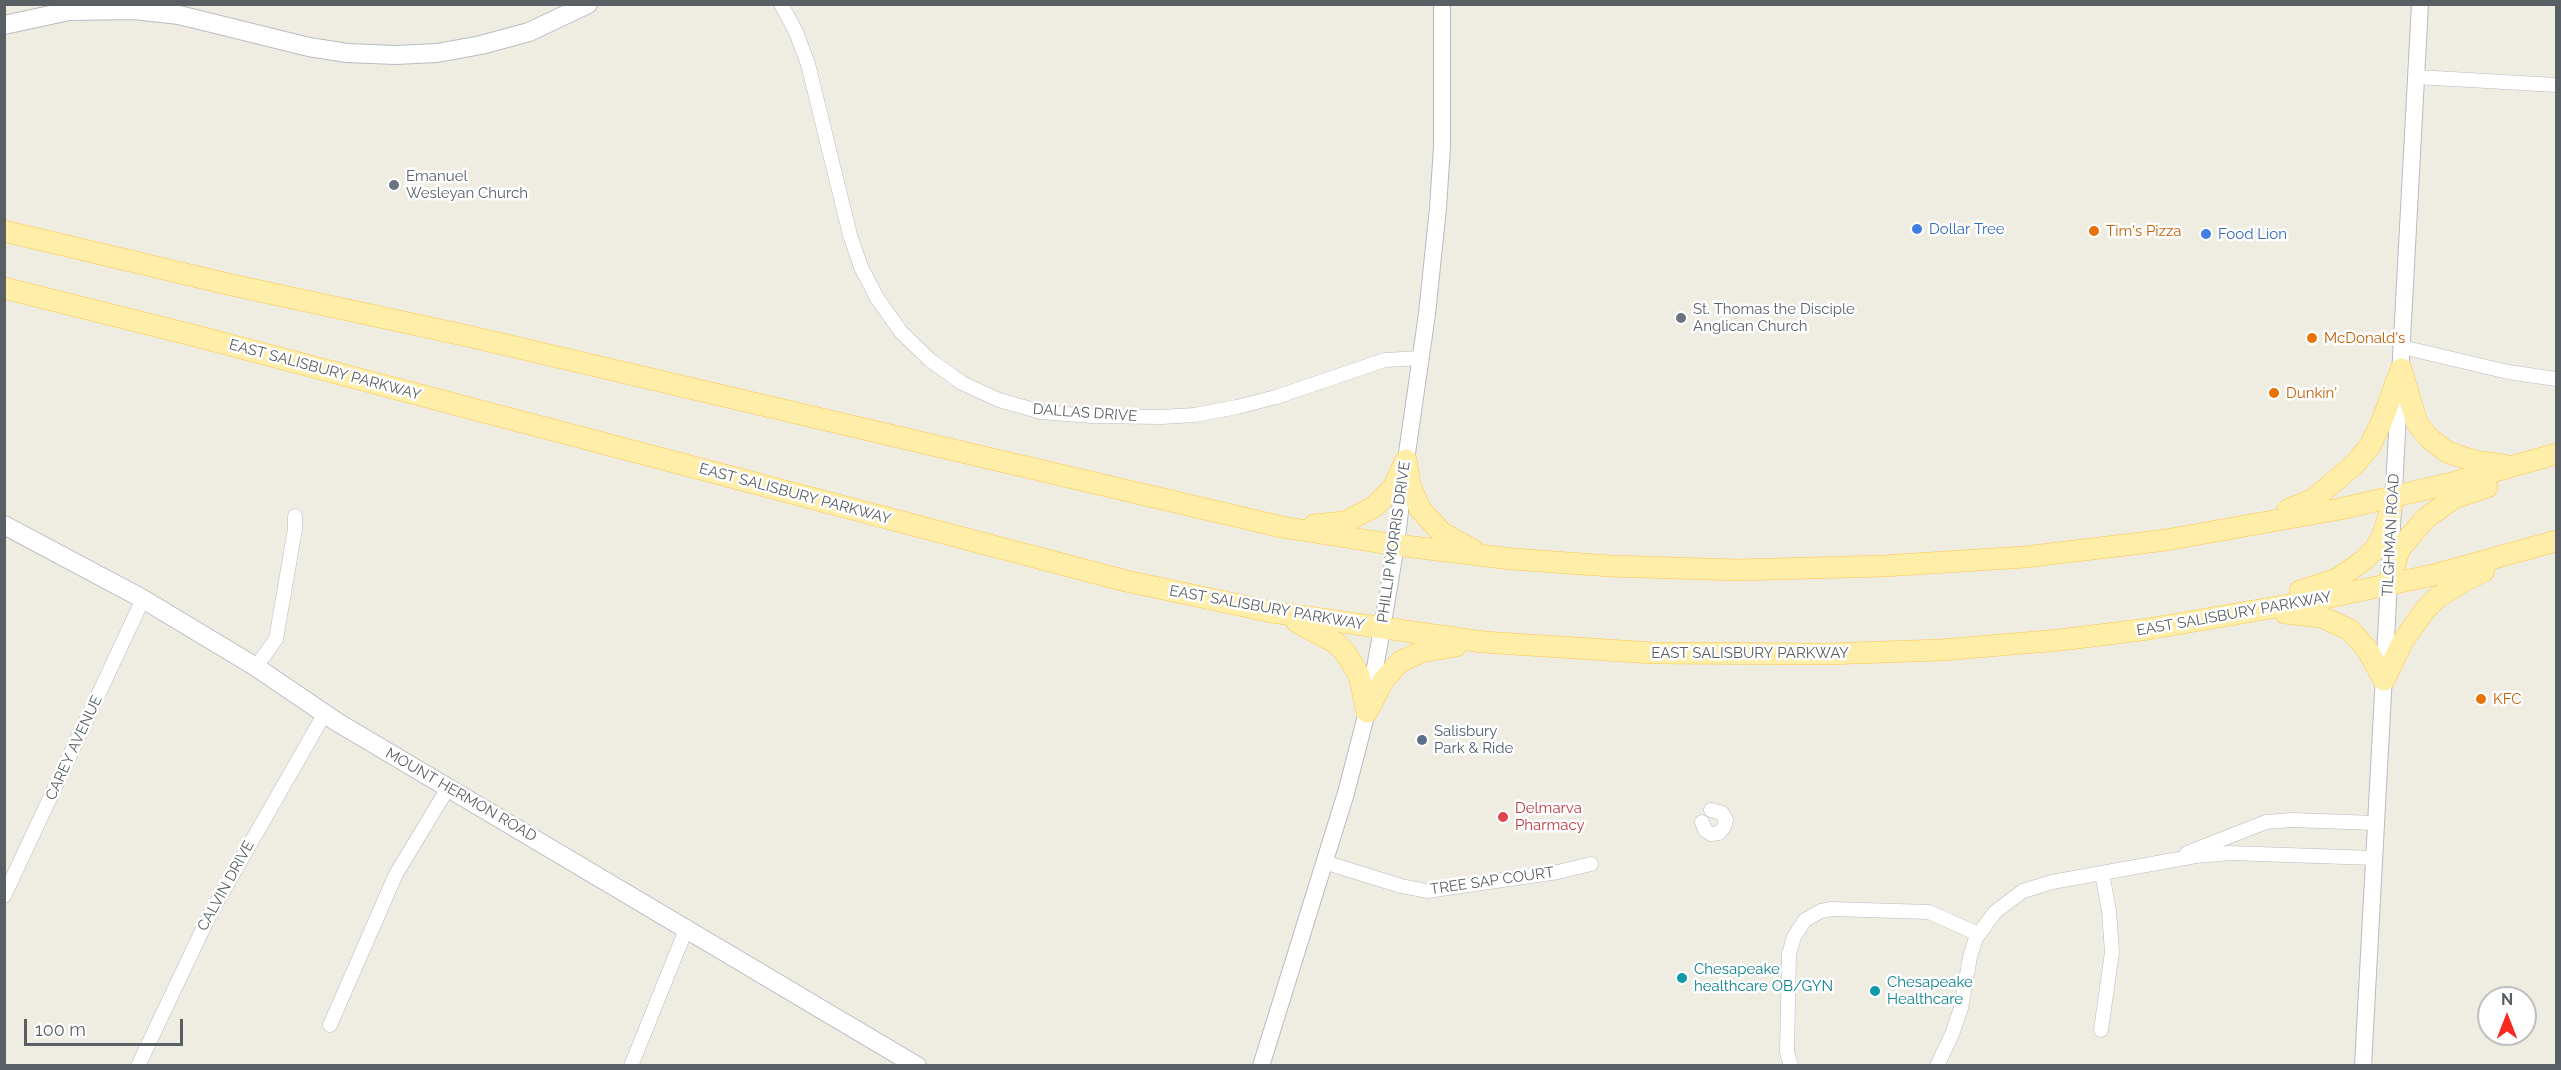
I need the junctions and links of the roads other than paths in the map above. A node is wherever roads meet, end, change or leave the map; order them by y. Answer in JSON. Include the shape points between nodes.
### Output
{"nodes":[{"id":1,"x":588,"y":4,"type":"edge"},
{"id":2,"x":781,"y":4,"type":"edge"},
{"id":3,"x":1442,"y":4,"type":"edge"},
{"id":4,"x":2420,"y":4,"type":"edge"},
{"id":5,"x":4,"y":25,"type":"edge"},
{"id":6,"x":2417,"y":77,"type":"junction"},
{"id":7,"x":2556,"y":85,"type":"edge"},
{"id":8,"x":4,"y":231,"type":"edge"},
{"id":9,"x":4,"y":288,"type":"edge"},
{"id":10,"x":2402,"y":346,"type":"junction"},
{"id":11,"x":1421,"y":358,"type":"junction"},
{"id":12,"x":2401,"y":369,"type":"junction"},
{"id":13,"x":2556,"y":378,"type":"edge"},
{"id":14,"x":2556,"y":454,"type":"edge"},
{"id":15,"x":1406,"y":459,"type":"junction"},
{"id":16,"x":2556,"y":466,"type":"edge"},
{"id":17,"x":2512,"y":467,"type":"junction"},
{"id":18,"x":2394,"y":497,"type":"junction"},
{"id":19,"x":295,"y":516,"type":"dead end"},
{"id":20,"x":4,"y":525,"type":"edge"},
{"id":21,"x":2248,"y":526,"type":"junction"},
{"id":22,"x":1281,"y":527,"type":"junction"},
{"id":23,"x":2556,"y":541,"type":"edge"},
{"id":24,"x":1396,"y":545,"type":"junction"},
{"id":25,"x":2524,"y":551,"type":"junction"},
{"id":26,"x":1488,"y":556,"type":"junction"},
{"id":27,"x":2388,"y":585,"type":"junction"},
{"id":28,"x":143,"y":599,"type":"junction"},
{"id":29,"x":1272,"y":612,"type":"junction"},
{"id":30,"x":2248,"y":613,"type":"junction"},
{"id":31,"x":1382,"y":629,"type":"junction"},
{"id":32,"x":2148,"y":629,"type":"junction"},
{"id":33,"x":1483,"y":642,"type":"junction"},
{"id":34,"x":256,"y":667,"type":"junction"},
{"id":35,"x":2384,"y":680,"type":"junction"},
{"id":36,"x":1366,"y":712,"type":"junction"},
{"id":37,"x":325,"y":713,"type":"junction"},
{"id":38,"x":448,"y":788,"type":"junction"},
{"id":39,"x":1711,"y":810,"type":"dead end"},
{"id":40,"x":1702,"y":822,"type":"dead end"},
{"id":41,"x":2376,"y":823,"type":"junction"},
{"id":42,"x":2374,"y":858,"type":"junction"},
{"id":43,"x":2170,"y":861,"type":"junction"},
{"id":44,"x":1324,"y":862,"type":"junction"},
{"id":45,"x":1590,"y":864,"type":"dead end"},
{"id":46,"x":2102,"y":873,"type":"junction"},
{"id":47,"x":4,"y":896,"type":"edge"},
{"id":48,"x":687,"y":927,"type":"junction"},
{"id":49,"x":1978,"y":934,"type":"junction"},
{"id":50,"x":330,"y":1026,"type":"dead end"},
{"id":51,"x":2101,"y":1030,"type":"dead end"},
{"id":52,"x":1787,"y":1061,"type":"edge"},
{"id":53,"x":138,"y":1065,"type":"edge"},
{"id":54,"x":631,"y":1065,"type":"edge"},
{"id":55,"x":917,"y":1065,"type":"edge"},
{"id":56,"x":1261,"y":1065,"type":"edge"},
{"id":57,"x":1938,"y":1065,"type":"edge"},
{"id":58,"x":2363,"y":1065,"type":"edge"}],
"edges":[{"from":1,"to":5,"type":"main road","via":[[530,32],[481,45],[395,55],[309,47],[179,15],[134,9],[69,11]]},
{"from":2,"to":11,"type":"street","name":"DALLAS DRIVE","via":[[811,74],[861,267],[901,332],[962,383],[999,400],[1041,412],[1161,417],[1237,407],[1384,360]]},
{"from":3,"to":11,"type":"street","name":"PHILLIP MORRIS DRIVE","via":[[1442,147]]},
{"from":4,"to":6,"type":"street","name":"TILGHMAN ROAD"},
{"from":6,"to":7,"type":"street"},
{"from":6,"to":10,"type":"street","name":"TILGHMAN ROAD"},
{"from":8,"to":22,"type":"main road"},
{"from":9,"to":29,"type":"main road","name":"EAST SALISBURY PARKWAY","via":[[1114,578]]},
{"from":10,"to":12,"type":"street","name":"TILGHMAN ROAD"},
{"from":10,"to":13,"type":"street","via":[[2508,372]]},
{"from":11,"to":15,"type":"street","name":"PHILLIP MORRIS DRIVE"},
{"from":12,"to":17,"type":"main road","via":[[2417,423],[2429,438],[2447,452]]},
{"from":12,"to":18,"type":"street","name":"TILGHMAN ROAD"},
{"from":12,"to":21,"type":"main road","via":[[2382,422],[2355,464],[2314,499]]},
{"from":14,"to":17,"type":"main road"},
{"from":15,"to":22,"type":"main road","via":[[1393,488],[1360,516],[1345,522]]},
{"from":15,"to":24,"type":"street","name":"PHILLIP MORRIS DRIVE"},
{"from":15,"to":26,"type":"main road","via":[[1414,498],[1432,524]]},
{"from":16,"to":27,"type":"main road","via":[[2466,493],[2442,505],[2406,540],[2396,556]]},
{"from":17,"to":18,"type":"main road"},
{"from":18,"to":21,"type":"main road"},
{"from":18,"to":27,"type":"street","name":"TILGHMAN ROAD"},
{"from":18,"to":32,"type":"main road","via":[[2376,548],[2337,579],[2286,594],[2175,613]]},
{"from":19,"to":34,"type":"street","via":[[276,639]]},
{"from":20,"to":28,"type":"main road","name":"MOUNT HERMON ROAD"},
{"from":21,"to":26,"type":"main road","via":[[2077,552],[1894,566],[1683,569]]},
{"from":22,"to":24,"type":"main road"},
{"from":23,"to":25,"type":"main road","name":"EAST SALISBURY PARKWAY"},
{"from":24,"to":26,"type":"main road"},
{"from":24,"to":31,"type":"street","name":"PHILLIP MORRIS DRIVE"},
{"from":25,"to":27,"type":"main road","name":"EAST SALISBURY PARKWAY"},
{"from":25,"to":35,"type":"main road","via":[[2438,597],[2408,633]]},
{"from":27,"to":30,"type":"main road","name":"EAST SALISBURY PARKWAY"},
{"from":27,"to":35,"type":"street","name":"TILGHMAN ROAD"},
{"from":28,"to":34,"type":"main road","name":"MOUNT HERMON ROAD"},
{"from":28,"to":47,"type":"street","name":"CAREY AVENUE"},
{"from":29,"to":31,"type":"main road","name":"EAST SALISBURY PARKWAY"},
{"from":29,"to":36,"type":"main road","via":[[1321,633],[1345,652],[1359,675]]},
{"from":30,"to":32,"type":"main road","name":"EAST SALISBURY PARKWAY"},
{"from":30,"to":35,"type":"main road","via":[[2308,615],[2338,623],[2358,638]]},
{"from":31,"to":33,"type":"main road","name":"EAST SALISBURY PARKWAY"},
{"from":31,"to":36,"type":"street","name":"PHILLIP MORRIS DRIVE"},
{"from":32,"to":33,"type":"main road","name":"EAST SALISBURY PARKWAY","via":[[1997,645],[1826,654],[1653,653]]},
{"from":33,"to":36,"type":"main road","via":[[1409,656],[1387,675]]},
{"from":34,"to":37,"type":"main road","name":"MOUNT HERMON ROAD"},
{"from":35,"to":41,"type":"street","name":"TILGHMAN ROAD"},
{"from":36,"to":44,"type":"street","name":"PHILLIP MORRIS DRIVE"},
{"from":37,"to":38,"type":"main road","name":"MOUNT HERMON ROAD"},
{"from":37,"to":53,"type":"street","name":"CALVIN DRIVE","via":[[210,914]]},
{"from":38,"to":48,"type":"main road","name":"MOUNT HERMON ROAD"},
{"from":38,"to":50,"type":"street","via":[[396,874]]},
{"from":39,"to":40,"type":"street","via":[[1724,816],[1726,824],[1722,831],[1711,834]]},
{"from":41,"to":42,"type":"street","name":"TILGHMAN ROAD"},
{"from":41,"to":43,"type":"street","via":[[2266,822]]},
{"from":42,"to":43,"type":"street","via":[[2230,853]]},
{"from":42,"to":58,"type":"street","name":"TILGHMAN ROAD"},
{"from":43,"to":46,"type":"street"},
{"from":44,"to":45,"type":"street","name":"TREE SAP COURT","via":[[1427,891]]},
{"from":44,"to":56,"type":"street","name":"PHILLIP MORRIS DRIVE"},
{"from":46,"to":49,"type":"street","via":[[2024,891],[1995,912]]},
{"from":46,"to":51,"type":"street","via":[[2112,952]]},
{"from":48,"to":54,"type":"street"},
{"from":48,"to":55,"type":"main road","name":"MOUNT HERMON ROAD"},
{"from":49,"to":52,"type":"street","via":[[1929,912],[1842,908],[1812,915],[1798,929],[1790,949]]},
{"from":49,"to":57,"type":"street","via":[[1961,1008]]}]}
